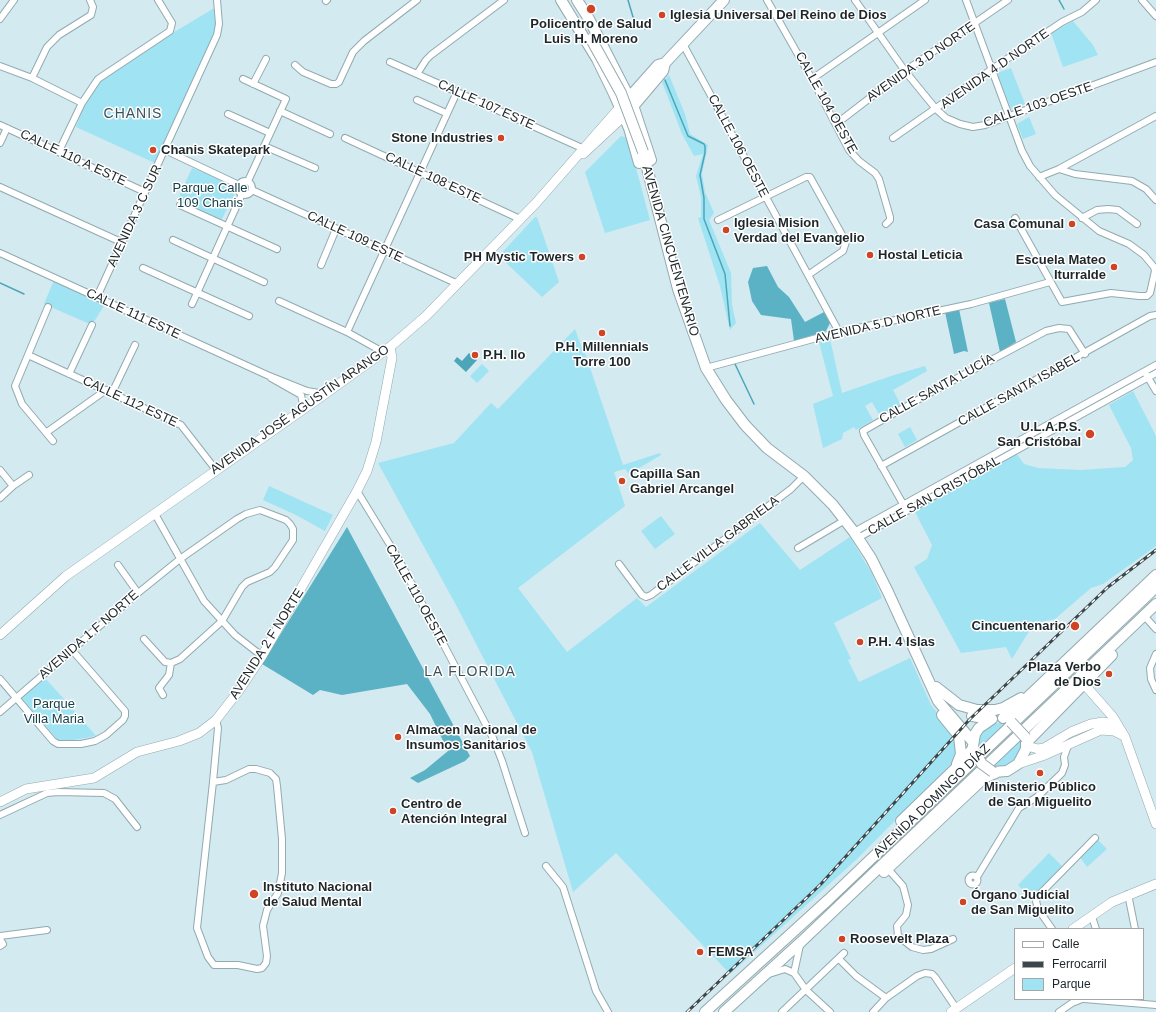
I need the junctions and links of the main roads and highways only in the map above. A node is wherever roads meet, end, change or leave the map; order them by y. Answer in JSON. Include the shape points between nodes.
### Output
{"nodes":[{"id":1,"x":561,"y":0,"type":"edge"},
{"id":2,"x":567,"y":0,"type":"edge"},
{"id":3,"x":577,"y":0,"type":"edge"},
{"id":4,"x":720,"y":1,"type":"edge"},
{"id":5,"x":666,"y":63,"type":"junction"},
{"id":6,"x":646,"y":78,"type":"junction"},
{"id":7,"x":621,"y":79,"type":"junction"},
{"id":8,"x":631,"y":101,"type":"junction"},
{"id":9,"x":622,"y":111,"type":"junction"},
{"id":10,"x":577,"y":157,"type":"junction"},
{"id":11,"x":672,"y":266,"type":"junction"},
{"id":12,"x":386,"y":349,"type":"junction"},
{"id":13,"x":1156,"y":575,"type":"edge"},
{"id":14,"x":1156,"y":587,"type":"edge"},
{"id":15,"x":1156,"y":604,"type":"edge"},
{"id":16,"x":1156,"y":610,"type":"edge"},
{"id":17,"x":0,"y":635,"type":"edge"},
{"id":18,"x":1084,"y":684,"type":"junction"},
{"id":19,"x":933,"y":686,"type":"junction"},
{"id":20,"x":1036,"y":688,"type":"junction"},
{"id":21,"x":1103,"y":704,"type":"junction"},
{"id":22,"x":991,"y":719,"type":"junction"},
{"id":23,"x":1007,"y":720,"type":"junction"},
{"id":24,"x":1091,"y":724,"type":"junction"},
{"id":25,"x":1118,"y":725,"type":"junction"},
{"id":26,"x":1036,"y":733,"type":"junction"},
{"id":27,"x":1124,"y":737,"type":"junction"},
{"id":28,"x":1026,"y":742,"type":"junction"},
{"id":29,"x":973,"y":748,"type":"junction"},
{"id":30,"x":1048,"y":750,"type":"junction"},
{"id":31,"x":1018,"y":764,"type":"junction"},
{"id":32,"x":951,"y":772,"type":"junction"},
{"id":33,"x":995,"y":772,"type":"junction"},
{"id":34,"x":0,"y":802,"type":"edge"},
{"id":35,"x":1156,"y":824,"type":"edge"},
{"id":36,"x":1156,"y":884,"type":"edge"},
{"id":37,"x":857,"y":889,"type":"junction"},
{"id":38,"x":828,"y":900,"type":"junction"},
{"id":39,"x":1075,"y":928,"type":"edge"},
{"id":40,"x":1014,"y":969,"type":"edge"},
{"id":41,"x":954,"y":1010,"type":"edge"},
{"id":42,"x":705,"y":1012,"type":"edge"},
{"id":43,"x":724,"y":1012,"type":"edge"}],
"edges":[{"from":1,"to":9,"type":"main road","via":[[597,60]]},
{"from":2,"to":11,"type":"main road","name":"AVENIDA CINCUENTENARIO","bridge":true,"via":[[621,93],[643,152]]},
{"from":3,"to":7,"type":"main road","via":[[590,19]]},
{"from":4,"to":5,"type":"main road"},
{"from":5,"to":6,"type":"main road","via":[[658,66]]},
{"from":5,"to":8,"type":"main road","via":[[663,71]]},
{"from":6,"to":7,"type":"main road","via":[[631,83]]},
{"from":6,"to":8,"type":"main road"},
{"from":7,"to":8,"type":"main road"},
{"from":8,"to":9,"type":"main road"},
{"from":8,"to":11,"type":"main road","via":[[648,147],[672,249]]},
{"from":9,"to":10,"type":"main road","name":"AVENIDA JOSÉ AGUSTÍN ARANGO","via":[[582,148]]},
{"from":9,"to":10,"type":"main road","name":"AVENIDA JOSÉ AGUSTÍN ARANGO","via":[[585,153]]},
{"from":9,"to":11,"type":"main road","via":[[664,252]]},
{"from":10,"to":12,"type":"main road","name":"AVENIDA JOSÉ AGUSTÍN ARANGO","via":[[458,284],[426,316]]},
{"from":11,"to":19,"type":"main road","name":"AVENIDA CINCUENTENARIO","via":[[685,313],[706,368],[745,425],[767,448],[804,476],[834,505],[856,535],[881,578]]},
{"from":12,"to":17,"type":"main road","name":"AVENIDA JOSÉ AGUSTÍN ARANGO","via":[[66,576]]},
{"from":12,"to":34,"type":"main road","name":"AVENIDA 2 F NORTE","via":[[392,358],[376,442],[367,471],[262,656],[216,720],[195,735],[137,752],[94,778],[26,789]]},
{"from":13,"to":20,"type":"main road"},
{"from":14,"to":38,"type":"main road","name":"AVENIDA DOMINGO DÍAZ"},
{"from":15,"to":37,"type":"main road","name":"AVENIDA DOMINGO DÍAZ"},
{"from":16,"to":18,"type":"main road"},
{"from":18,"to":21,"type":"main road"},
{"from":18,"to":26,"type":"main road"},
{"from":19,"to":20,"type":"main road","via":[[959,705],[986,711],[1003,708]]},
{"from":19,"to":22,"type":"main road","name":"AVENIDA CINCUENTENARIO","via":[[954,709],[972,716]]},
{"from":19,"to":29,"type":"main road","name":"AVENIDA CINCUENTENARIO","via":[[943,707],[962,728]]},
{"from":19,"to":32,"type":"main road","via":[[939,711],[959,736],[961,745],[961,754]]},
{"from":20,"to":23,"type":"main road"},
{"from":21,"to":24,"type":"main road","via":[[1100,714]]},
{"from":21,"to":25,"type":"main road"},
{"from":22,"to":23,"type":"main road"},
{"from":22,"to":29,"type":"main road","via":[[979,728]]},
{"from":23,"to":28,"type":"main road","bridge":true},
{"from":24,"to":25,"type":"main road","via":[[1103,722]]},
{"from":24,"to":30,"type":"main road","via":[[1071,732]]},
{"from":25,"to":27,"type":"main road"},
{"from":26,"to":28,"type":"main road"},
{"from":26,"to":30,"type":"main road","via":[[1037,742]]},
{"from":27,"to":30,"type":"main road","via":[[1114,731],[1101,730]]},
{"from":27,"to":35,"type":"main road"},
{"from":28,"to":30,"type":"main road","via":[[1038,749]]},
{"from":28,"to":31,"type":"main road","via":[[1025,754]]},
{"from":29,"to":32,"type":"main road"},
{"from":29,"to":33,"type":"main road","bridge":true,"via":[[982,764]]},
{"from":30,"to":31,"type":"main road"},
{"from":31,"to":33,"type":"main road","via":[[1007,771]]},
{"from":32,"to":38,"type":"main road","via":[[848,875]]},
{"from":33,"to":37,"type":"main road","via":[[984,778],[888,869]]},
{"from":36,"to":39,"type":"main road","via":[[1112,902]]},
{"from":37,"to":43,"type":"main road","name":"AVENIDA DOMINGO DÍAZ"},
{"from":38,"to":42,"type":"main road","name":"AVENIDA DOMINGO DÍAZ"},
{"from":40,"to":41,"type":"main road"}]}
